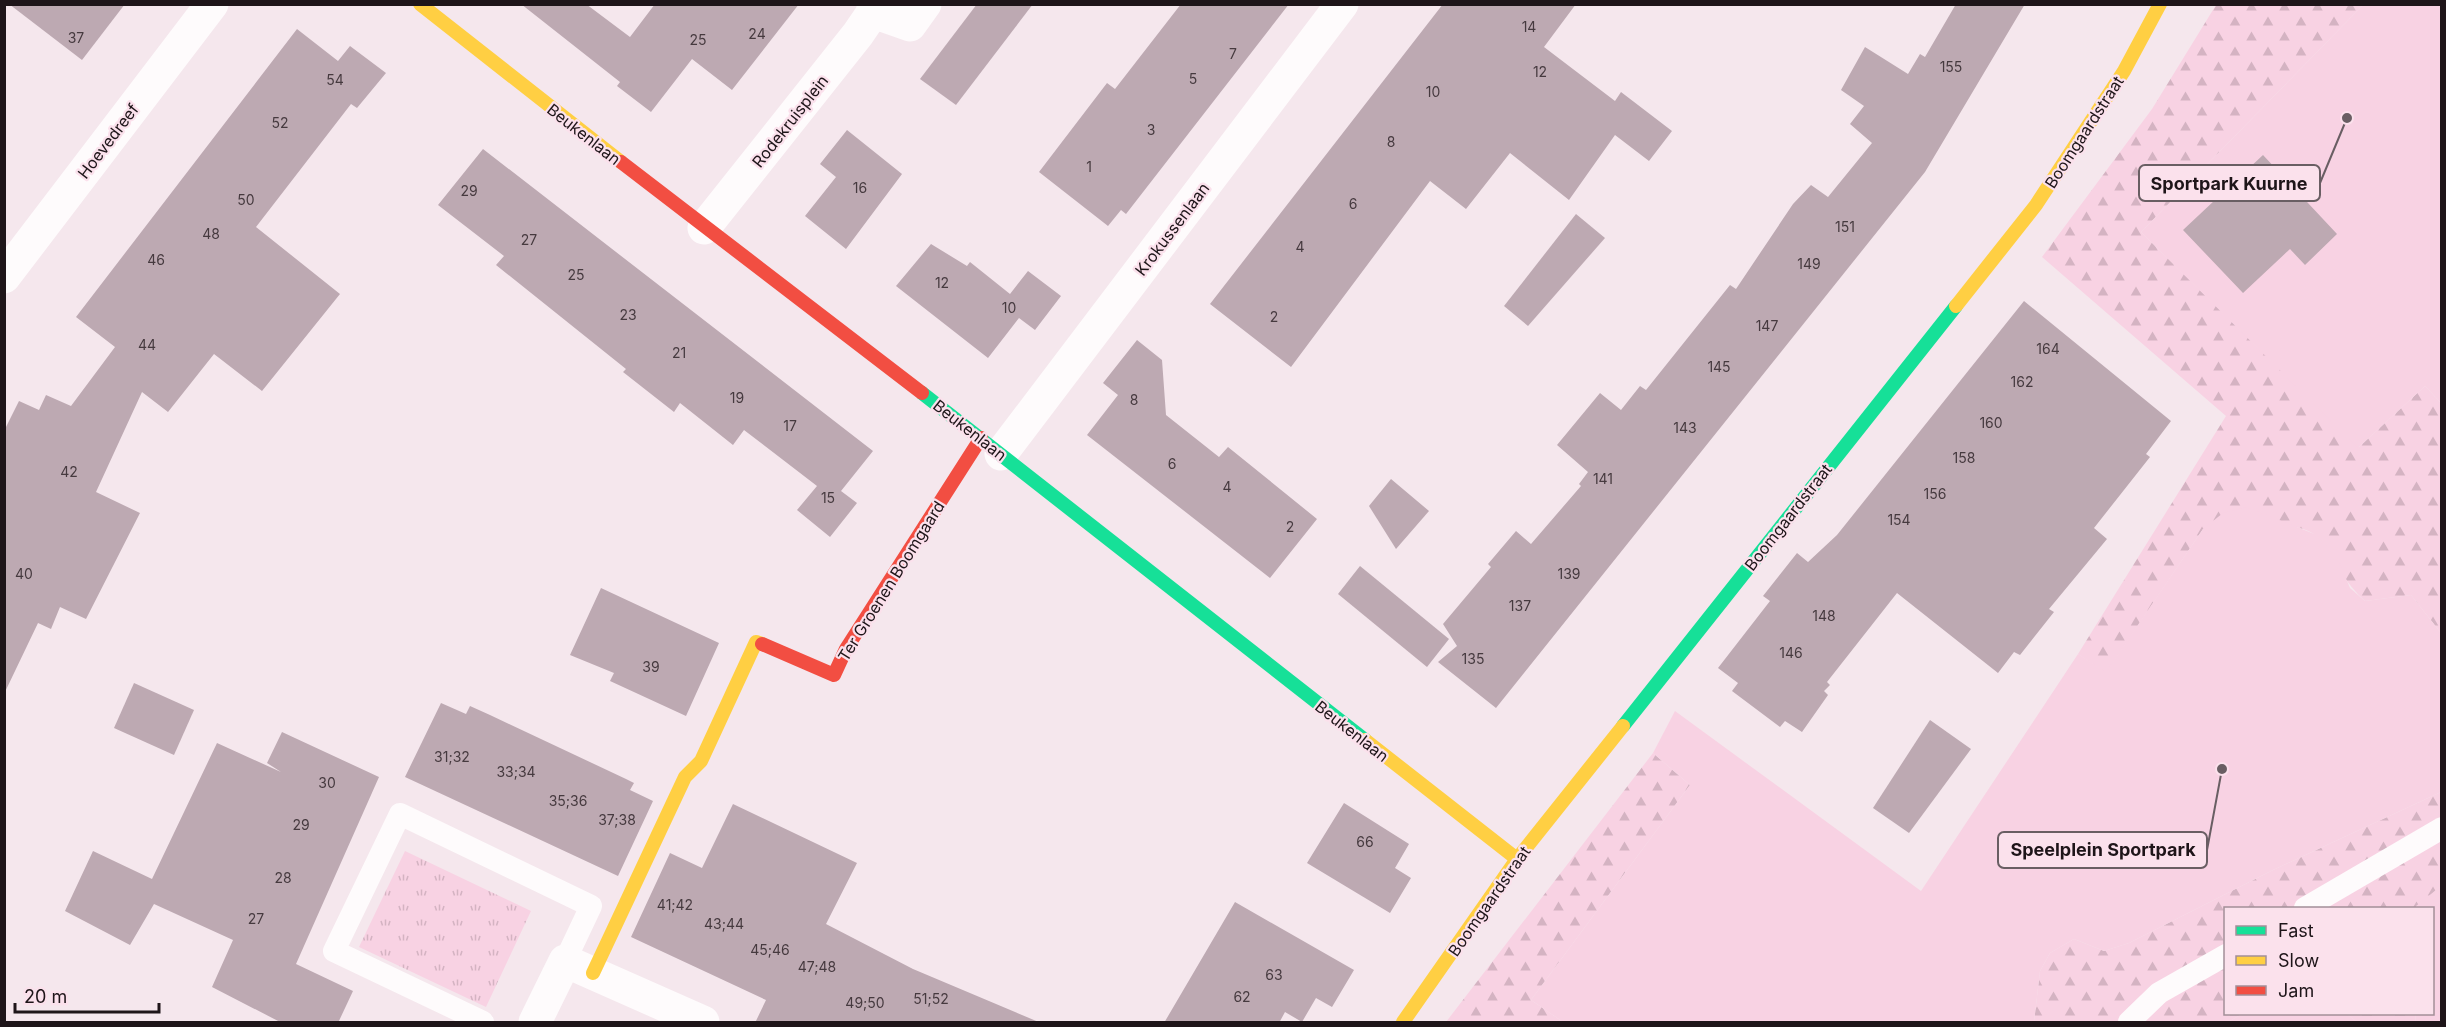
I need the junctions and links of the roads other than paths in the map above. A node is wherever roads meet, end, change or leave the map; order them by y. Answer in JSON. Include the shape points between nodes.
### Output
{"nodes":[{"id":1,"x":212,"y":4,"type":"edge"},
{"id":2,"x":420,"y":4,"type":"edge"},
{"id":3,"x":925,"y":4,"type":"edge"},
{"id":4,"x":1342,"y":4,"type":"edge"},
{"id":5,"x":2160,"y":4,"type":"edge"},
{"id":6,"x":873,"y":8,"type":"edge"},
{"id":7,"x":704,"y":228,"type":"junction"},
{"id":8,"x":4,"y":277,"type":"edge"},
{"id":9,"x":991,"y":446,"type":"junction"},
{"id":10,"x":2442,"y":828,"type":"edge"},
{"id":11,"x":1517,"y":859,"type":"junction"},
{"id":12,"x":2308,"y":907,"type":"edge"},
{"id":13,"x":2224,"y":956,"type":"edge"},
{"id":14,"x":579,"y":967,"type":"junction"},
{"id":15,"x":483,"y":1023,"type":"edge"},
{"id":16,"x":535,"y":1023,"type":"edge"},
{"id":17,"x":703,"y":1023,"type":"edge"},
{"id":18,"x":1403,"y":1023,"type":"edge"},
{"id":19,"x":2129,"y":1023,"type":"edge"}],
"edges":[{"from":1,"to":8,"type":"street","name":"Hoevedreef"},
{"from":2,"to":7,"type":"street","name":"Beukenlaan"},
{"from":3,"to":6,"type":"street","name":"Rodekruisplein","via":[[910,25]]},
{"from":4,"to":9,"type":"street","name":"Krokussenlaan"},
{"from":5,"to":11,"type":"street","name":"Boomgaardstraat","via":[[2124,71],[2036,205]]},
{"from":6,"to":7,"type":"street","name":"Rodekruisplein","via":[[816,88]]},
{"from":7,"to":9,"type":"street","name":"Beukenlaan"},
{"from":9,"to":11,"type":"street","name":"Beukenlaan"},
{"from":9,"to":14,"type":"street","name":"Ter Groenen Boomgaard","via":[[846,649],[834,675],[756,642],[701,760],[684,777]]},
{"from":10,"to":12,"type":"lane"},
{"from":11,"to":18,"type":"street","name":"Boomgaardstraat"},
{"from":13,"to":19,"type":"lane","via":[[2159,993]]},
{"from":14,"to":15,"type":"lane","via":[[591,906],[400,814],[334,951]]},
{"from":14,"to":16,"type":"street","name":"Ter Groenen Boomgaard"},
{"from":14,"to":17,"type":"street"}]}
